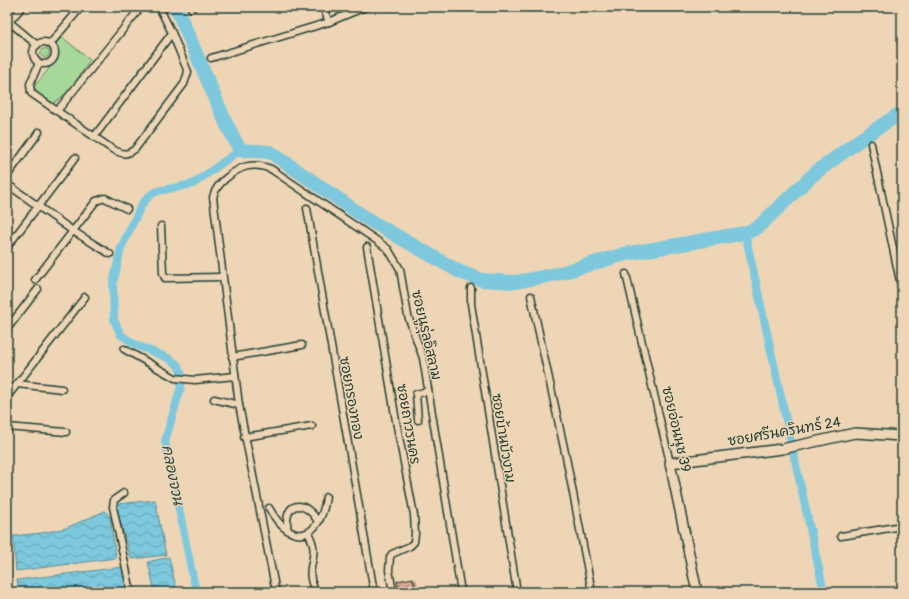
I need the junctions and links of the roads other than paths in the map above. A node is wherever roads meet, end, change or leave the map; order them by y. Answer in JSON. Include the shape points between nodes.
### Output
{"nodes":[{"id":1,"x":22,"y":7,"type":"edge"},
{"id":2,"x":81,"y":7,"type":"edge"},
{"id":3,"x":141,"y":7,"type":"edge"},
{"id":4,"x":158,"y":7,"type":"edge"},
{"id":5,"x":323,"y":7,"type":"edge"},
{"id":6,"x":365,"y":7,"type":"edge"},
{"id":7,"x":8,"y":21,"type":"edge"},
{"id":8,"x":329,"y":22,"type":"junction"},
{"id":9,"x":172,"y":33,"type":"junction"},
{"id":10,"x":50,"y":44,"type":"junction"},
{"id":11,"x":37,"y":45,"type":"junction"},
{"id":12,"x":212,"y":58,"type":"dead end"},
{"id":13,"x":39,"y":63,"type":"junction"},
{"id":14,"x":57,"y":111,"type":"junction"},
{"id":15,"x":39,"y":132,"type":"dead end"},
{"id":16,"x":94,"y":137,"type":"junction"},
{"id":17,"x":871,"y":144,"type":"dead end"},
{"id":18,"x":75,"y":158,"type":"dead end"},
{"id":19,"x":7,"y":176,"type":"edge"},
{"id":20,"x":7,"y":184,"type":"edge"},
{"id":21,"x":39,"y":206,"type":"junction"},
{"id":22,"x":307,"y":208,"type":"dead end"},
{"id":23,"x":127,"y":209,"type":"dead end"},
{"id":24,"x":161,"y":226,"type":"dead end"},
{"id":25,"x":73,"y":231,"type":"junction"},
{"id":26,"x":7,"y":247,"type":"edge"},
{"id":27,"x":366,"y":247,"type":"dead end"},
{"id":28,"x":110,"y":254,"type":"dead end"},
{"id":29,"x":626,"y":274,"type":"dead end"},
{"id":30,"x":221,"y":277,"type":"junction"},
{"id":31,"x":35,"y":280,"type":"dead end"},
{"id":32,"x":471,"y":288,"type":"dead end"},
{"id":33,"x":38,"y":289,"type":"dead end"},
{"id":34,"x":902,"y":291,"type":"edge"},
{"id":35,"x":531,"y":296,"type":"dead end"},
{"id":36,"x":85,"y":297,"type":"dead end"},
{"id":37,"x":7,"y":329,"type":"edge"},
{"id":38,"x":302,"y":345,"type":"dead end"},
{"id":39,"x":124,"y":349,"type":"dead end"},
{"id":40,"x":232,"y":357,"type":"junction"},
{"id":41,"x":235,"y":376,"type":"junction"},
{"id":42,"x":17,"y":384,"type":"junction"},
{"id":43,"x":62,"y":389,"type":"dead end"},
{"id":44,"x":428,"y":391,"type":"junction"},
{"id":45,"x":7,"y":397,"type":"edge"},
{"id":46,"x":214,"y":399,"type":"dead end"},
{"id":47,"x":239,"y":405,"type":"junction"},
{"id":48,"x":418,"y":420,"type":"dead end"},
{"id":49,"x":312,"y":426,"type":"dead end"},
{"id":50,"x":7,"y":427,"type":"edge"},
{"id":51,"x":66,"y":432,"type":"dead end"},
{"id":52,"x":902,"y":436,"type":"edge"},
{"id":53,"x":244,"y":437,"type":"junction"},
{"id":54,"x":670,"y":463,"type":"junction"},
{"id":55,"x":124,"y":493,"type":"dead end"},
{"id":56,"x":326,"y":497,"type":"dead end"},
{"id":57,"x":269,"y":508,"type":"dead end"},
{"id":58,"x":318,"y":522,"type":"junction"},
{"id":59,"x":902,"y":526,"type":"edge"},
{"id":60,"x":288,"y":531,"type":"junction"},
{"id":61,"x":308,"y":533,"type":"junction"},
{"id":62,"x":841,"y":536,"type":"dead end"},
{"id":63,"x":131,"y":592,"type":"edge"},
{"id":64,"x":276,"y":592,"type":"edge"},
{"id":65,"x":316,"y":592,"type":"edge"},
{"id":66,"x":374,"y":592,"type":"edge"},
{"id":67,"x":393,"y":592,"type":"edge"},
{"id":68,"x":461,"y":592,"type":"edge"},
{"id":69,"x":517,"y":592,"type":"edge"},
{"id":70,"x":592,"y":592,"type":"edge"},
{"id":71,"x":697,"y":592,"type":"edge"}],
"edges":[{"from":1,"to":7,"type":"street"},
{"from":2,"to":10,"type":"street"},
{"from":3,"to":14,"type":"street"},
{"from":4,"to":9,"type":"street"},
{"from":5,"to":8,"type":"street"},
{"from":6,"to":8,"type":"street"},
{"from":7,"to":11,"type":"street"},
{"from":8,"to":12,"type":"street"},
{"from":9,"to":16,"type":"street"},
{"from":9,"to":16,"type":"street","via":[[188,69],[187,77],[135,149],[122,154]]},
{"from":10,"to":11,"type":"street"},
{"from":10,"to":13,"type":"street","via":[[54,50],[54,57],[46,64]]},
{"from":11,"to":13,"type":"street","via":[[33,55]]},
{"from":13,"to":14,"type":"street","via":[[29,88],[36,98]]},
{"from":14,"to":16,"type":"street"},
{"from":15,"to":19,"type":"street"},
{"from":17,"to":34,"type":"street"},
{"from":18,"to":21,"type":"street"},
{"from":20,"to":21,"type":"street"},
{"from":21,"to":25,"type":"street"},
{"from":21,"to":26,"type":"street"},
{"from":22,"to":66,"type":"street","name":"ซอยกรองทอง"},
{"from":23,"to":25,"type":"street","via":[[100,198]]},
{"from":24,"to":30,"type":"street","via":[[162,273],[165,278]]},
{"from":25,"to":28,"type":"street"},
{"from":25,"to":31,"type":"street"},
{"from":27,"to":67,"type":"street","name":"ซอยถาวรนคร","via":[[414,515],[414,542],[390,557],[389,570]]},
{"from":29,"to":54,"type":"street","name":"ซอยอ่อนนุช 39"},
{"from":30,"to":40,"type":"street"},
{"from":30,"to":44,"type":"street","name":"ซอยนูรุ่ลอิสลาม","via":[[214,190],[236,170],[249,165],[262,165],[388,249],[400,269],[408,316],[423,358]]},
{"from":32,"to":69,"type":"street","name":"ซอยบ้านบัวงาม","via":[[472,312]]},
{"from":33,"to":37,"type":"street"},
{"from":35,"to":70,"type":"street"},
{"from":36,"to":42,"type":"street"},
{"from":38,"to":40,"type":"street"},
{"from":39,"to":41,"type":"street","via":[[175,378],[186,380]]},
{"from":40,"to":41,"type":"street"},
{"from":41,"to":47,"type":"street"},
{"from":42,"to":43,"type":"street"},
{"from":42,"to":45,"type":"street"},
{"from":44,"to":48,"type":"street","via":[[416,394]]},
{"from":44,"to":68,"type":"street","name":"ซอยนูรุ่ลอิสลาม"},
{"from":46,"to":47,"type":"street"},
{"from":47,"to":53,"type":"street"},
{"from":49,"to":53,"type":"street"},
{"from":50,"to":51,"type":"street"},
{"from":52,"to":54,"type":"street","name":"ซอยศรีนครินทร์ 24","via":[[855,433],[782,449]]},
{"from":53,"to":64,"type":"street"},
{"from":54,"to":71,"type":"street","name":"ซอยอ่อนนุช 39"},
{"from":55,"to":63,"type":"street","via":[[114,500],[113,507]]},
{"from":56,"to":58,"type":"street","via":[[323,515]]},
{"from":57,"to":60,"type":"street","via":[[276,521]]},
{"from":58,"to":60,"type":"street","via":[[310,510],[292,508],[286,517]]},
{"from":58,"to":61,"type":"street"},
{"from":59,"to":62,"type":"street"},
{"from":60,"to":61,"type":"street"},
{"from":61,"to":65,"type":"street","via":[[315,547],[309,576]]}]}
